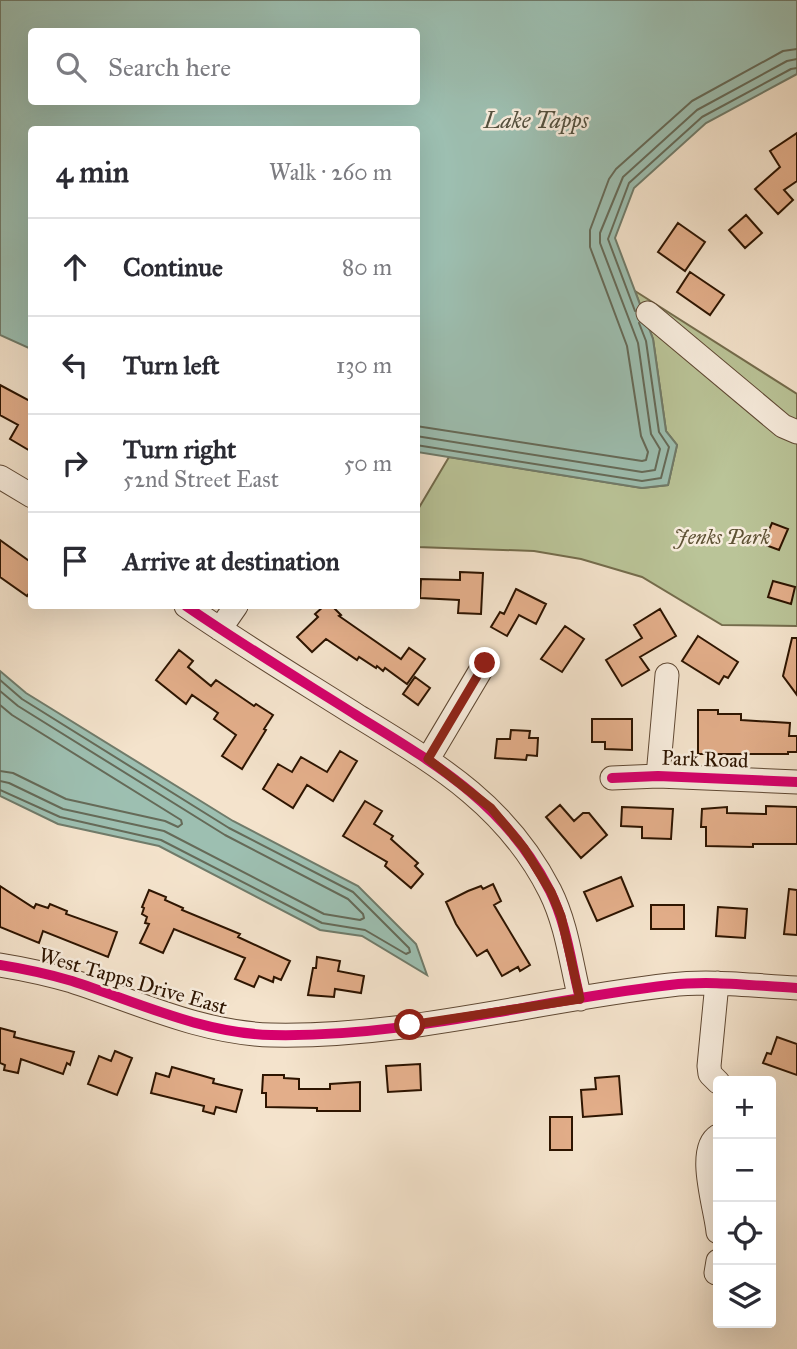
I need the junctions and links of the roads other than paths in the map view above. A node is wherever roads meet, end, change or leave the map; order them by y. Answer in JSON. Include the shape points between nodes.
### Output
{"nodes":[{"id":1,"x":648,"y":313,"type":"dead end"},
{"id":2,"x":797,"y":432,"type":"edge"},
{"id":3,"x":0,"y":477,"type":"edge"},
{"id":4,"x":28,"y":494,"type":"edge"},
{"id":5,"x":190,"y":609,"type":"edge"},
{"id":6,"x":234,"y":609,"type":"edge"},
{"id":7,"x":220,"y":629,"type":"junction"},
{"id":8,"x":485,"y":663,"type":"dead end"},
{"id":9,"x":667,"y":675,"type":"dead end"},
{"id":10,"x":428,"y":759,"type":"junction"},
{"id":11,"x":659,"y":776,"type":"junction"},
{"id":12,"x":612,"y":778,"type":"dead end"},
{"id":13,"x":797,"y":782,"type":"edge"},
{"id":14,"x":0,"y":965,"type":"edge"},
{"id":15,"x":716,"y":983,"type":"junction"},
{"id":16,"x":797,"y":988,"type":"edge"},
{"id":17,"x":580,"y":999,"type":"junction"},
{"id":18,"x":713,"y":1076,"type":"edge"},
{"id":19,"x":714,"y":1139,"type":"edge"},
{"id":20,"x":714,"y":1202,"type":"edge"}],
"edges":[{"from":1,"to":2,"type":"street","via":[[783,426]]},
{"from":3,"to":4,"type":"street"},
{"from":5,"to":7,"type":"street"},
{"from":6,"to":7,"type":"street"},
{"from":7,"to":10,"type":"street"},
{"from":8,"to":10,"type":"street"},
{"from":9,"to":11,"type":"street"},
{"from":10,"to":17,"type":"street","via":[[491,808],[524,848],[561,916]]},
{"from":11,"to":12,"type":"street","name":"Park Road"},
{"from":11,"to":13,"type":"street","name":"Park Road"},
{"from":14,"to":17,"type":"street","name":"West Tapps Drive East","via":[[44,973],[206,1026],[270,1035],[398,1027]]},
{"from":15,"to":16,"type":"street","name":"West Tapps Drive East"},
{"from":15,"to":17,"type":"street","name":"West Tapps Drive East"},
{"from":15,"to":18,"type":"street","via":[[709,1066]]},
{"from":19,"to":20,"type":"street","via":[[708,1150]]}]}
